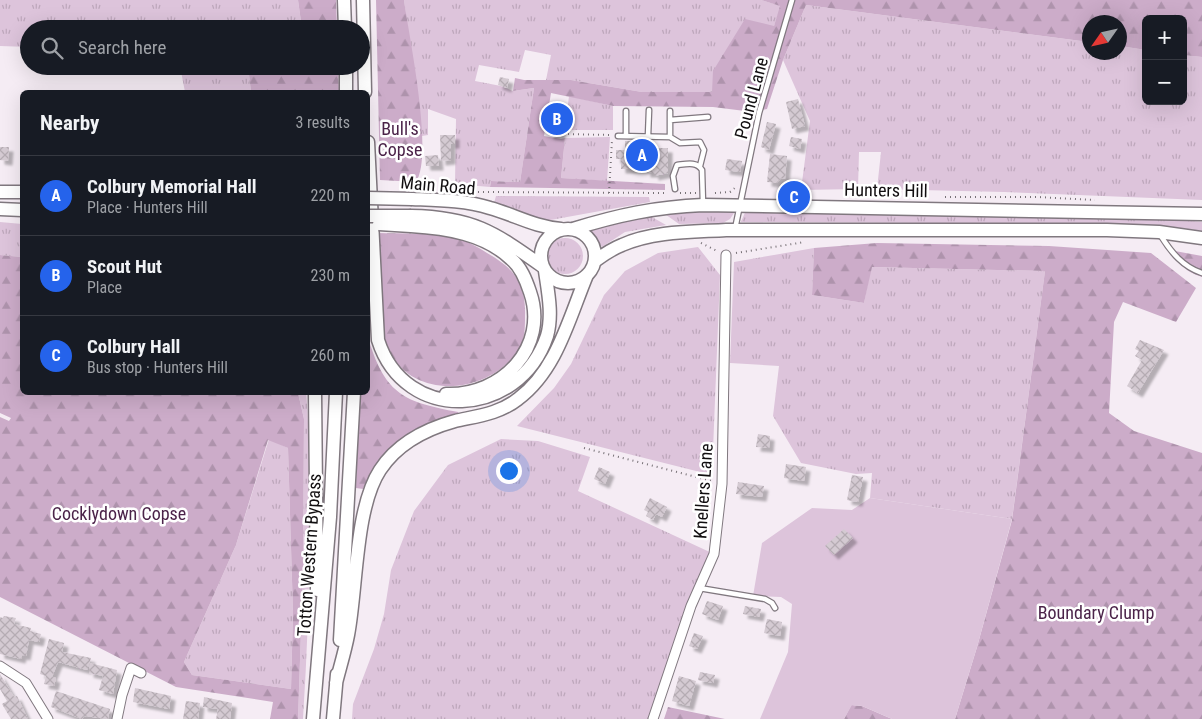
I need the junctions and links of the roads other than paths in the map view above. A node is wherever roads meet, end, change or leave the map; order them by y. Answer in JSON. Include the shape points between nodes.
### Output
{"nodes":[{"id":1,"x":344,"y":0,"type":"edge"},
{"id":2,"x":363,"y":0,"type":"edge"},
{"id":3,"x":792,"y":0,"type":"edge"},
{"id":4,"x":345,"y":20,"type":"edge"},
{"id":5,"x":363,"y":20,"type":"edge"},
{"id":6,"x":346,"y":75,"type":"edge"},
{"id":7,"x":365,"y":75,"type":"edge"},
{"id":8,"x":346,"y":90,"type":"edge"},
{"id":9,"x":365,"y":90,"type":"edge"},
{"id":10,"x":649,"y":110,"type":"dead end"},
{"id":11,"x":626,"y":111,"type":"dead end"},
{"id":12,"x":670,"y":111,"type":"dead end"},
{"id":13,"x":708,"y":117,"type":"dead end"},
{"id":14,"x":670,"y":120,"type":"junction"},
{"id":15,"x":615,"y":136,"type":"road end"},
{"id":16,"x":626,"y":136,"type":"junction"},
{"id":17,"x":648,"y":136,"type":"junction"},
{"id":18,"x":670,"y":137,"type":"junction"},
{"id":19,"x":700,"y":166,"type":"junction"},
{"id":20,"x":370,"y":182,"type":"edge"},
{"id":21,"x":674,"y":189,"type":"dead end"},
{"id":22,"x":0,"y":192,"type":"edge"},
{"id":23,"x":20,"y":192,"type":"edge"},
{"id":24,"x":370,"y":198,"type":"edge"},
{"id":25,"x":741,"y":205,"type":"junction"},
{"id":26,"x":703,"y":206,"type":"junction"},
{"id":27,"x":0,"y":209,"type":"edge"},
{"id":28,"x":20,"y":210,"type":"edge"},
{"id":29,"x":1202,"y":214,"type":"edge"},
{"id":30,"x":370,"y":216,"type":"edge"},
{"id":31,"x":411,"y":221,"type":"junction"},
{"id":32,"x":370,"y":223,"type":"edge"},
{"id":33,"x":567,"y":229,"type":"junction"},
{"id":34,"x":735,"y":230,"type":"junction"},
{"id":35,"x":1159,"y":232,"type":"junction"},
{"id":36,"x":1202,"y":238,"type":"edge"},
{"id":37,"x":726,"y":254,"type":"dead end"},
{"id":38,"x":594,"y":261,"type":"junction"},
{"id":39,"x":543,"y":268,"type":"junction"},
{"id":40,"x":1202,"y":273,"type":"edge"},
{"id":41,"x":587,"y":275,"type":"junction"},
{"id":42,"x":422,"y":391,"type":"junction"},
{"id":43,"x":315,"y":395,"type":"edge"},
{"id":44,"x":336,"y":395,"type":"edge"},
{"id":45,"x":354,"y":395,"type":"edge"},
{"id":46,"x":699,"y":588,"type":"junction"},
{"id":47,"x":775,"y":608,"type":"dead end"},
{"id":48,"x":0,"y":666,"type":"edge"},
{"id":49,"x":318,"y":672,"type":"junction"},
{"id":50,"x":141,"y":673,"type":"dead end"},
{"id":51,"x":336,"y":683,"type":"junction"},
{"id":52,"x":48,"y":719,"type":"edge"},
{"id":53,"x":117,"y":719,"type":"edge"},
{"id":54,"x":314,"y":719,"type":"edge"},
{"id":55,"x":333,"y":719,"type":"edge"},
{"id":56,"x":653,"y":719,"type":"edge"}],
"edges":[{"from":1,"to":4,"type":"main road"},
{"from":2,"to":5,"type":"main road"},
{"from":3,"to":25,"type":"lane","name":"Pound Lane","via":[[759,113]]},
{"from":6,"to":8,"type":"main road"},
{"from":7,"to":9,"type":"main road"},
{"from":10,"to":17,"type":"lane"},
{"from":11,"to":16,"type":"lane"},
{"from":12,"to":14,"type":"lane"},
{"from":13,"to":14,"type":"lane"},
{"from":14,"to":18,"type":"lane"},
{"from":15,"to":16,"type":"lane"},
{"from":16,"to":17,"type":"lane"},
{"from":17,"to":18,"type":"lane"},
{"from":18,"to":19,"type":"lane","via":[[680,142],[700,142],[704,150]]},
{"from":19,"to":21,"type":"lane","via":[[677,165]]},
{"from":19,"to":26,"type":"lane"},
{"from":20,"to":42,"type":"main road","via":[[378,340],[396,372]]},
{"from":22,"to":23,"type":"main road"},
{"from":24,"to":33,"type":"main road","name":"Main Road","bridge":true,"via":[[451,200],[490,208],[543,228]]},
{"from":25,"to":26,"type":"main road","name":"Hunters Hill"},
{"from":25,"to":29,"type":"main road","name":"Hunters Hill"},
{"from":25,"to":34,"type":"lane","name":"Pound Lane"},
{"from":26,"to":33,"type":"main road","name":"Hunters Hill","via":[[664,206]]},
{"from":27,"to":28,"type":"main road"},
{"from":30,"to":31,"type":"main road","name":"Main Road","bridge":true},
{"from":31,"to":32,"type":"main road","bridge":true},
{"from":31,"to":39,"type":"main road","name":"Main Road","via":[[456,220],[486,230]]},
{"from":31,"to":42,"type":"main road","via":[[462,233],[513,260],[527,282],[534,312],[531,341],[509,374],[476,392],[442,394]]},
{"from":33,"to":38,"type":"main road","via":[[588,237]]},
{"from":33,"to":39,"type":"main road","via":[[554,232],[543,243]]},
{"from":34,"to":35,"type":"main road"},
{"from":34,"to":38,"type":"main road","via":[[674,232],[642,238],[620,245]]},
{"from":35,"to":36,"type":"main road"},
{"from":35,"to":40,"type":"lane","via":[[1170,250],[1190,270]]},
{"from":37,"to":46,"type":"street","name":"Knellers Lane","via":[[722,484],[714,554]]},
{"from":38,"to":41,"type":"main road"},
{"from":39,"to":41,"type":"main road","via":[[550,277],[565,283],[581,280]]},
{"from":39,"to":42,"type":"main road","via":[[550,308],[547,334],[532,364],[514,384],[493,396],[470,402],[439,399]]},
{"from":41,"to":51,"type":"main road","via":[[551,361],[531,388],[491,413],[441,425],[412,438],[398,449],[374,481],[365,507],[348,635]]},
{"from":43,"to":49,"type":"main road"},
{"from":44,"to":49,"type":"main road","name":"Totton Western Bypass"},
{"from":45,"to":51,"type":"main road","name":"Totton Western Bypass"},
{"from":46,"to":47,"type":"lane","via":[[765,600]]},
{"from":46,"to":56,"type":"street","name":"Knellers Lane"},
{"from":48,"to":52,"type":"street","via":[[26,683]]},
{"from":49,"to":54,"type":"main road","name":"Totton Western Bypass"},
{"from":50,"to":53,"type":"street","via":[[131,668]]},
{"from":51,"to":55,"type":"main road","name":"Totton Western Bypass"}]}
